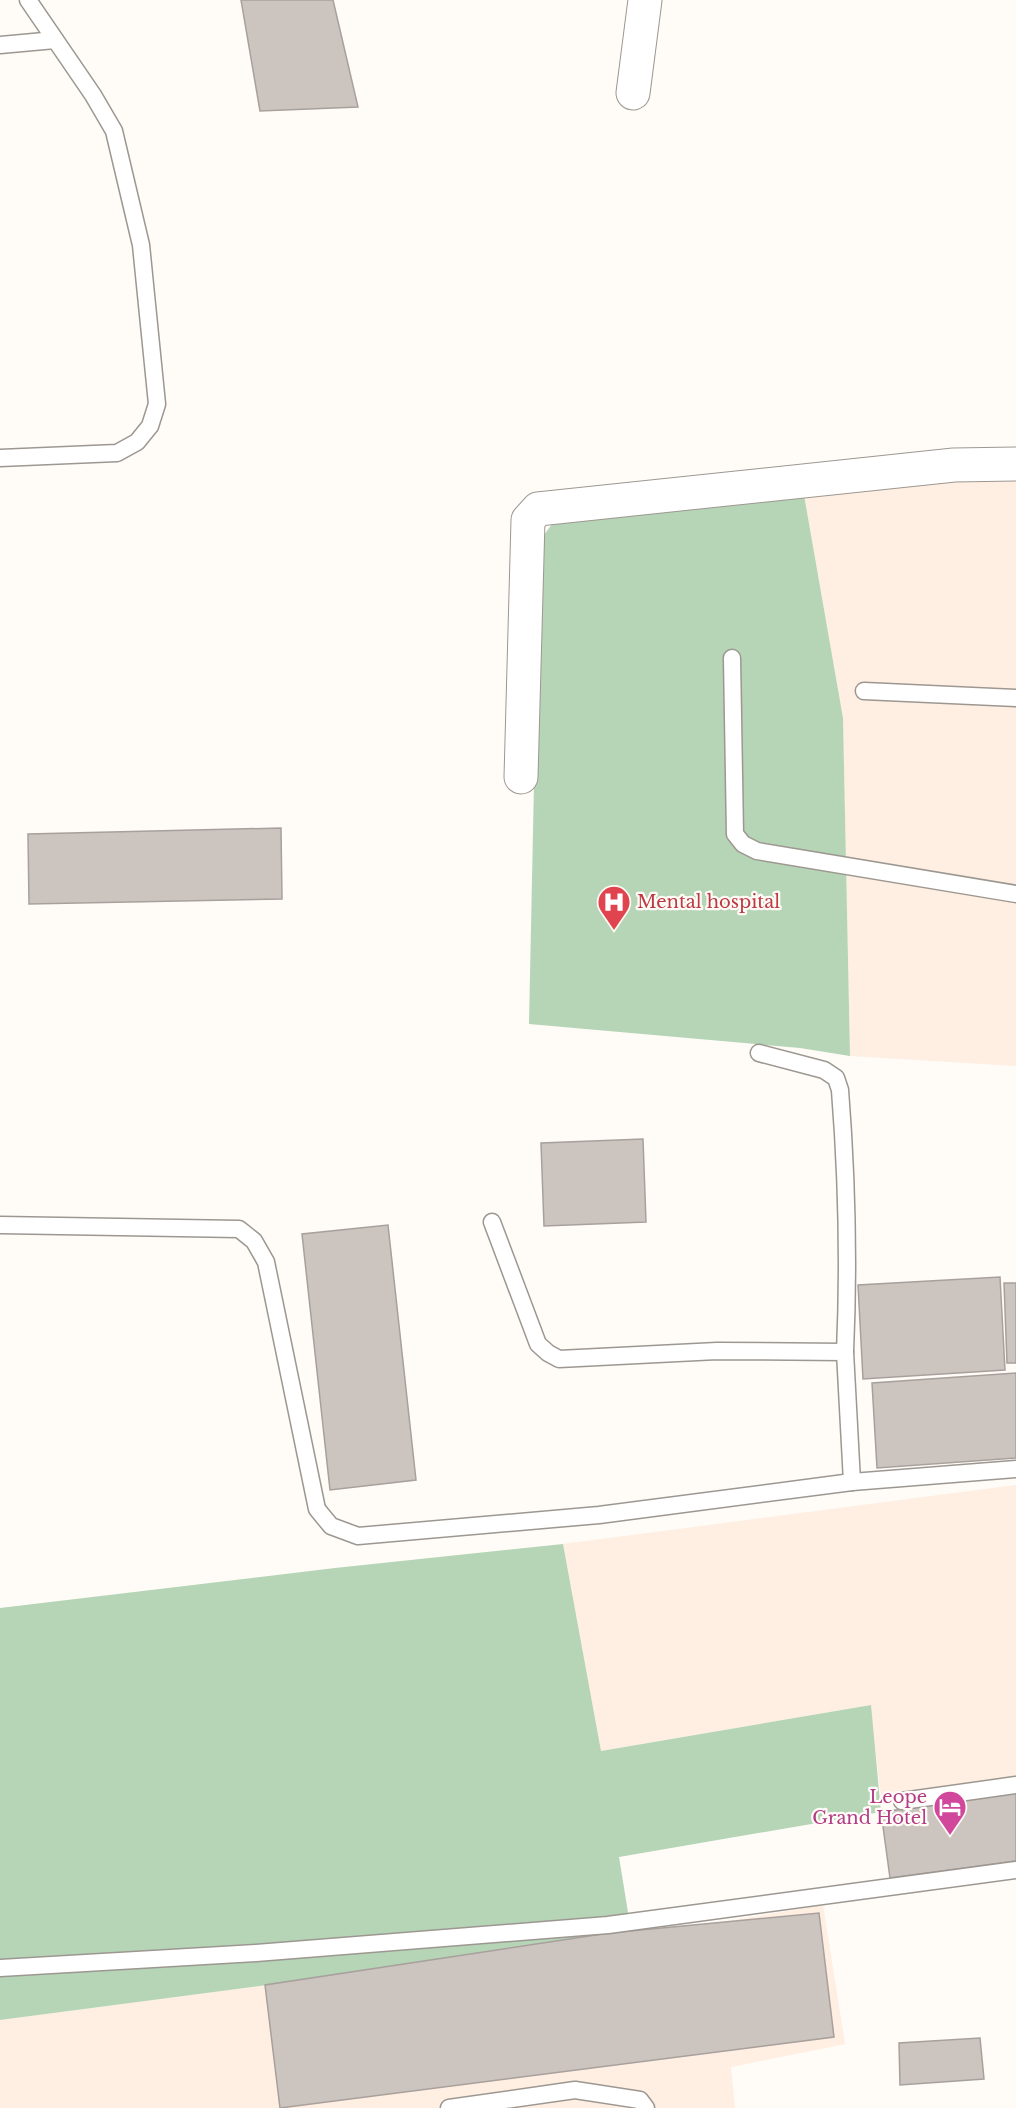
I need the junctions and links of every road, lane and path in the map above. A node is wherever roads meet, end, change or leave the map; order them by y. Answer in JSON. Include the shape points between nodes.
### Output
{"nodes":[{"id":1,"x":28,"y":0,"type":"edge"},
{"id":2,"x":645,"y":0,"type":"edge"},
{"id":3,"x":56,"y":40,"type":"junction"},
{"id":4,"x":0,"y":45,"type":"edge"},
{"id":5,"x":633,"y":93,"type":"dead end"},
{"id":6,"x":0,"y":458,"type":"edge"},
{"id":7,"x":1016,"y":464,"type":"edge"},
{"id":8,"x":732,"y":658,"type":"dead end"},
{"id":9,"x":864,"y":691,"type":"dead end"},
{"id":10,"x":1016,"y":698,"type":"edge"},
{"id":11,"x":520,"y":777,"type":"dead end"},
{"id":12,"x":1016,"y":894,"type":"edge"},
{"id":13,"x":759,"y":1053,"type":"dead end"},
{"id":14,"x":492,"y":1222,"type":"dead end"},
{"id":15,"x":0,"y":1225,"type":"edge"},
{"id":16,"x":845,"y":1352,"type":"junction"},
{"id":17,"x":1016,"y":1469,"type":"edge"},
{"id":18,"x":852,"y":1482,"type":"junction"},
{"id":19,"x":1016,"y":1785,"type":"edge"},
{"id":20,"x":902,"y":1801,"type":"dead end"},
{"id":21,"x":1016,"y":1870,"type":"edge"},
{"id":22,"x":0,"y":1968,"type":"edge"},
{"id":23,"x":449,"y":2108,"type":"edge"},
{"id":24,"x":646,"y":2108,"type":"edge"}],
"edges":[{"from":1,"to":3,"type":"lane"},
{"from":2,"to":5,"type":"street"},
{"from":3,"to":4,"type":"lane"},
{"from":3,"to":6,"type":"lane","via":[[114,132],[141,245],[157,404],[150,426],[137,442],[117,453]]},
{"from":7,"to":11,"type":"street","via":[[954,465],[538,509],[528,520]]},
{"from":8,"to":12,"type":"lane","via":[[735,834],[743,844],[757,851]]},
{"from":9,"to":10,"type":"lane"},
{"from":13,"to":16,"type":"lane","via":[[824,1070],[836,1078],[840,1090],[849,1271]]},
{"from":14,"to":16,"type":"lane","via":[[538,1344],[559,1359],[717,1351]]},
{"from":15,"to":18,"type":"lane","via":[[239,1229],[254,1241],[266,1262],[317,1509],[331,1526],[358,1536],[599,1515]]},
{"from":16,"to":18,"type":"lane"},
{"from":17,"to":18,"type":"lane"},
{"from":19,"to":20,"type":"lane"},
{"from":21,"to":22,"type":"lane","via":[[617,1924],[256,1953]]},
{"from":23,"to":24,"type":"lane","via":[[575,2090],[640,2100]]}]}
